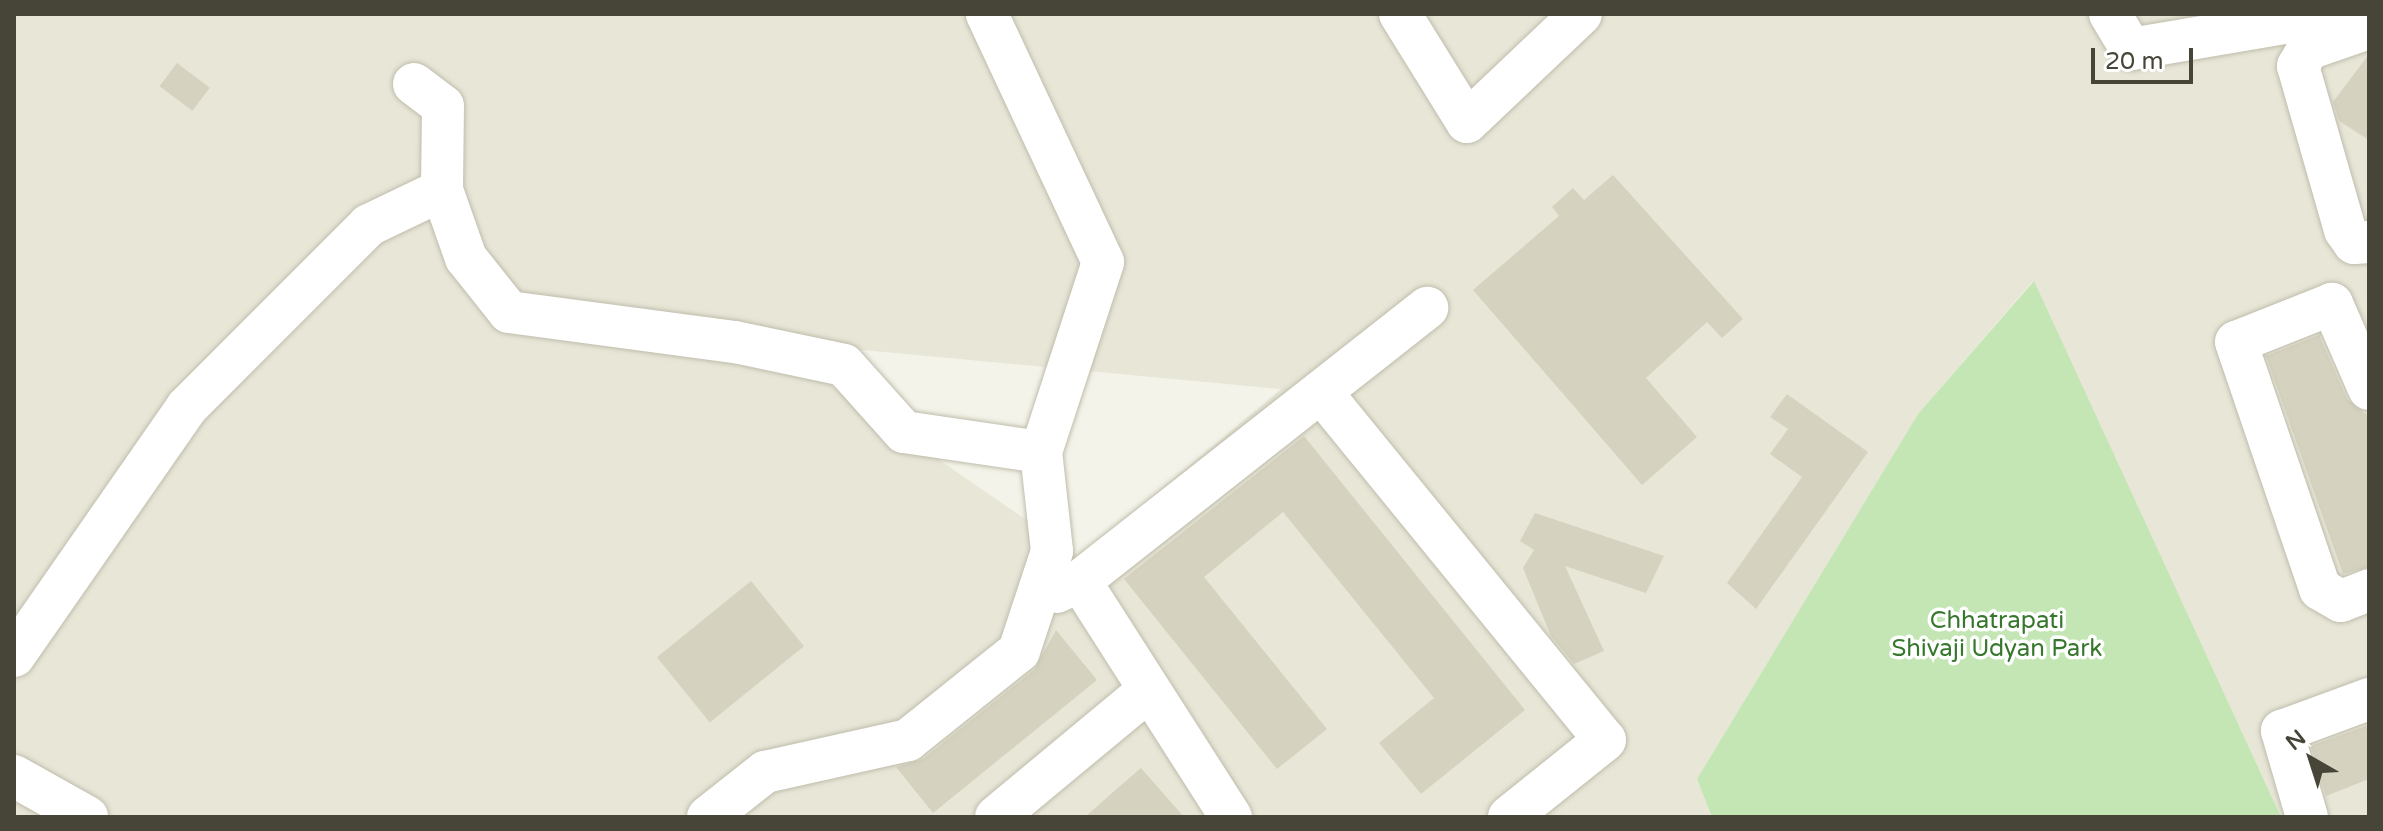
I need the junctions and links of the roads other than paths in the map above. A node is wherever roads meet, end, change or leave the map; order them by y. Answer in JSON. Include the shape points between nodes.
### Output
{"nodes":[{"id":1,"x":987,"y":14,"type":"edge"},
{"id":2,"x":1400,"y":14,"type":"edge"},
{"id":3,"x":1581,"y":14,"type":"edge"},
{"id":4,"x":2110,"y":14,"type":"edge"},
{"id":5,"x":2337,"y":14,"type":"edge"},
{"id":6,"x":2369,"y":28,"type":"edge"},
{"id":7,"x":414,"y":84,"type":"dead end"},
{"id":8,"x":442,"y":190,"type":"junction"},
{"id":9,"x":2369,"y":242,"type":"edge"},
{"id":10,"x":1427,"y":308,"type":"dead end"},
{"id":11,"x":2369,"y":389,"type":"edge"},
{"id":12,"x":1321,"y":392,"type":"junction"},
{"id":13,"x":1041,"y":452,"type":"junction"},
{"id":14,"x":1080,"y":581,"type":"junction"},
{"id":15,"x":2369,"y":590,"type":"edge"},
{"id":16,"x":1034,"y":604,"type":"junction"},
{"id":17,"x":14,"y":656,"type":"edge"},
{"id":18,"x":2369,"y":677,"type":"edge"},
{"id":19,"x":1148,"y":691,"type":"junction"},
{"id":20,"x":2369,"y":699,"type":"edge"},
{"id":21,"x":2272,"y":709,"type":"dead end"},
{"id":22,"x":14,"y":776,"type":"edge"},
{"id":23,"x":87,"y":817,"type":"edge"},
{"id":24,"x":708,"y":817,"type":"edge"},
{"id":25,"x":996,"y":817,"type":"edge"},
{"id":26,"x":1231,"y":817,"type":"edge"},
{"id":27,"x":1509,"y":817,"type":"edge"},
{"id":28,"x":2307,"y":817,"type":"edge"}],
"edges":[{"from":1,"to":13,"type":"street","via":[[1103,262]]},
{"from":2,"to":3,"type":"street","via":[[1467,122]]},
{"from":4,"to":5,"type":"street","via":[[2131,49]]},
{"from":6,"to":9,"type":"street","via":[[2308,49],[2298,66],[2345,230],[2354,243]]},
{"from":7,"to":8,"type":"street","via":[[443,106]]},
{"from":8,"to":13,"type":"street","via":[[466,258],[509,312],[735,342],[844,365],[904,432]]},
{"from":8,"to":17,"type":"street","via":[[369,225],[187,407]]},
{"from":10,"to":12,"type":"street"},
{"from":11,"to":15,"type":"street","via":[[2332,304],[2236,342],[2320,589],[2341,601]]},
{"from":12,"to":14,"type":"street"},
{"from":12,"to":27,"type":"street","via":[[1605,740]]},
{"from":13,"to":16,"type":"street","via":[[1052,551]]},
{"from":14,"to":16,"type":"street"},
{"from":14,"to":19,"type":"street"},
{"from":16,"to":24,"type":"street","via":[[1019,651],[908,740],[765,772]]},
{"from":18,"to":21,"type":"street"},
{"from":19,"to":25,"type":"street"},
{"from":19,"to":26,"type":"street"},
{"from":20,"to":28,"type":"street","via":[[2282,731]]},
{"from":22,"to":23,"type":"street"}]}
